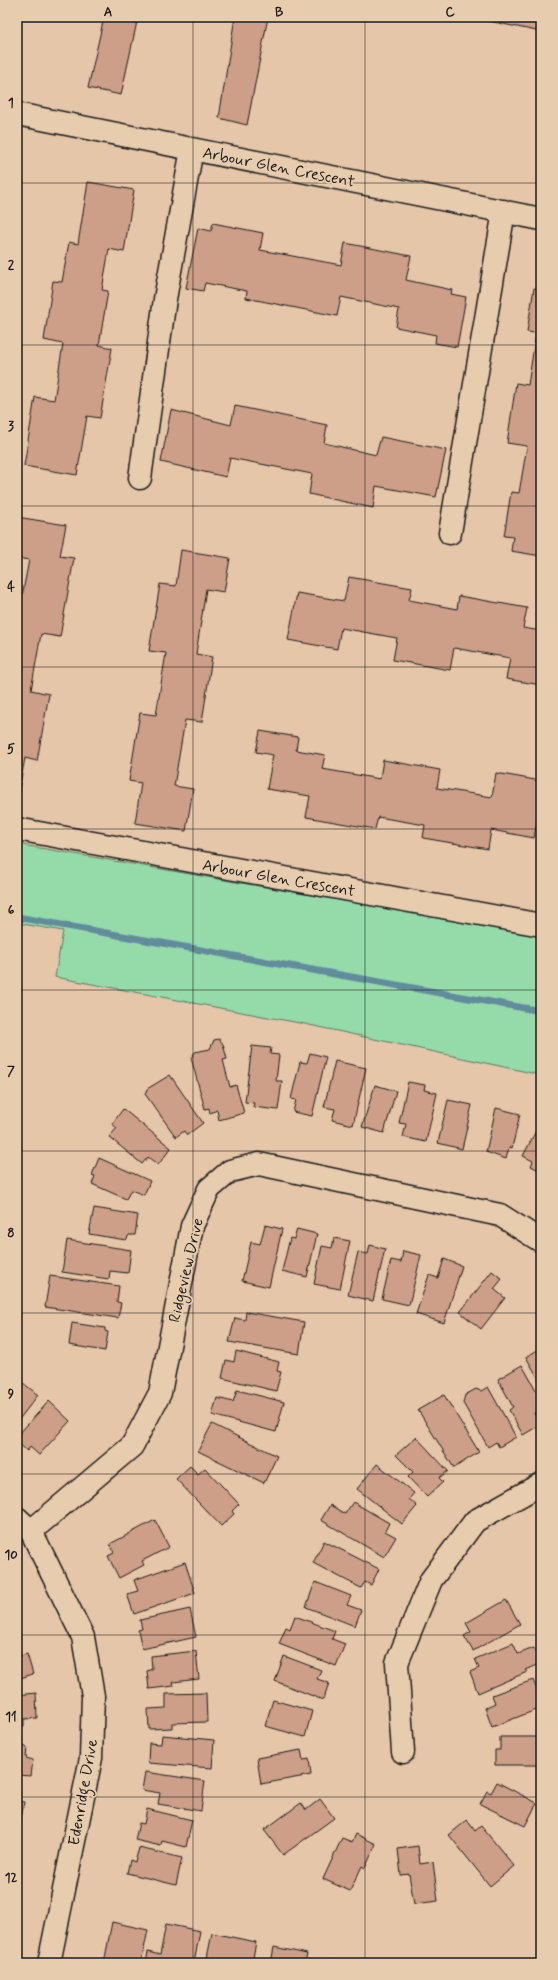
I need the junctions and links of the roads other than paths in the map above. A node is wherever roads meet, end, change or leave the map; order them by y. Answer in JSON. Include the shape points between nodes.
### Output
{"nodes":[{"id":1,"x":17,"y":114,"type":"edge"},
{"id":2,"x":192,"y":149,"type":"junction"},
{"id":3,"x":504,"y":211,"type":"junction"},
{"id":4,"x":541,"y":218,"type":"edge"},
{"id":5,"x":140,"y":478,"type":"dead end"},
{"id":6,"x":450,"y":532,"type":"dead end"},
{"id":7,"x":17,"y":829,"type":"edge"},
{"id":8,"x":541,"y":924,"type":"edge"},
{"id":9,"x":541,"y":1241,"type":"edge"},
{"id":10,"x":541,"y":1484,"type":"edge"},
{"id":11,"x":24,"y":1524,"type":"edge"},
{"id":12,"x":403,"y":1752,"type":"dead end"},
{"id":13,"x":49,"y":1963,"type":"edge"}],
"edges":[{"from":1,"to":2,"type":"street","name":"Arbour Glen Crescent"},
{"from":2,"to":3,"type":"street","name":"Arbour Glen Crescent"},
{"from":2,"to":5,"type":"street","via":[[165,299]]},
{"from":3,"to":4,"type":"street","name":"Arbour Glen Crescent"},
{"from":3,"to":6,"type":"street"},
{"from":7,"to":8,"type":"street","name":"Arbour Glen Crescent"},
{"from":9,"to":11,"type":"street","name":"Ridgeview Drive","via":[[500,1215],[259,1164],[230,1172],[209,1188],[192,1226],[160,1393],[132,1446]]},
{"from":10,"to":12,"type":"street","via":[[475,1521],[431,1580],[397,1663]]},
{"from":11,"to":13,"type":"street","name":"Edenridge Drive","via":[[83,1637],[93,1696],[91,1758]]}]}
